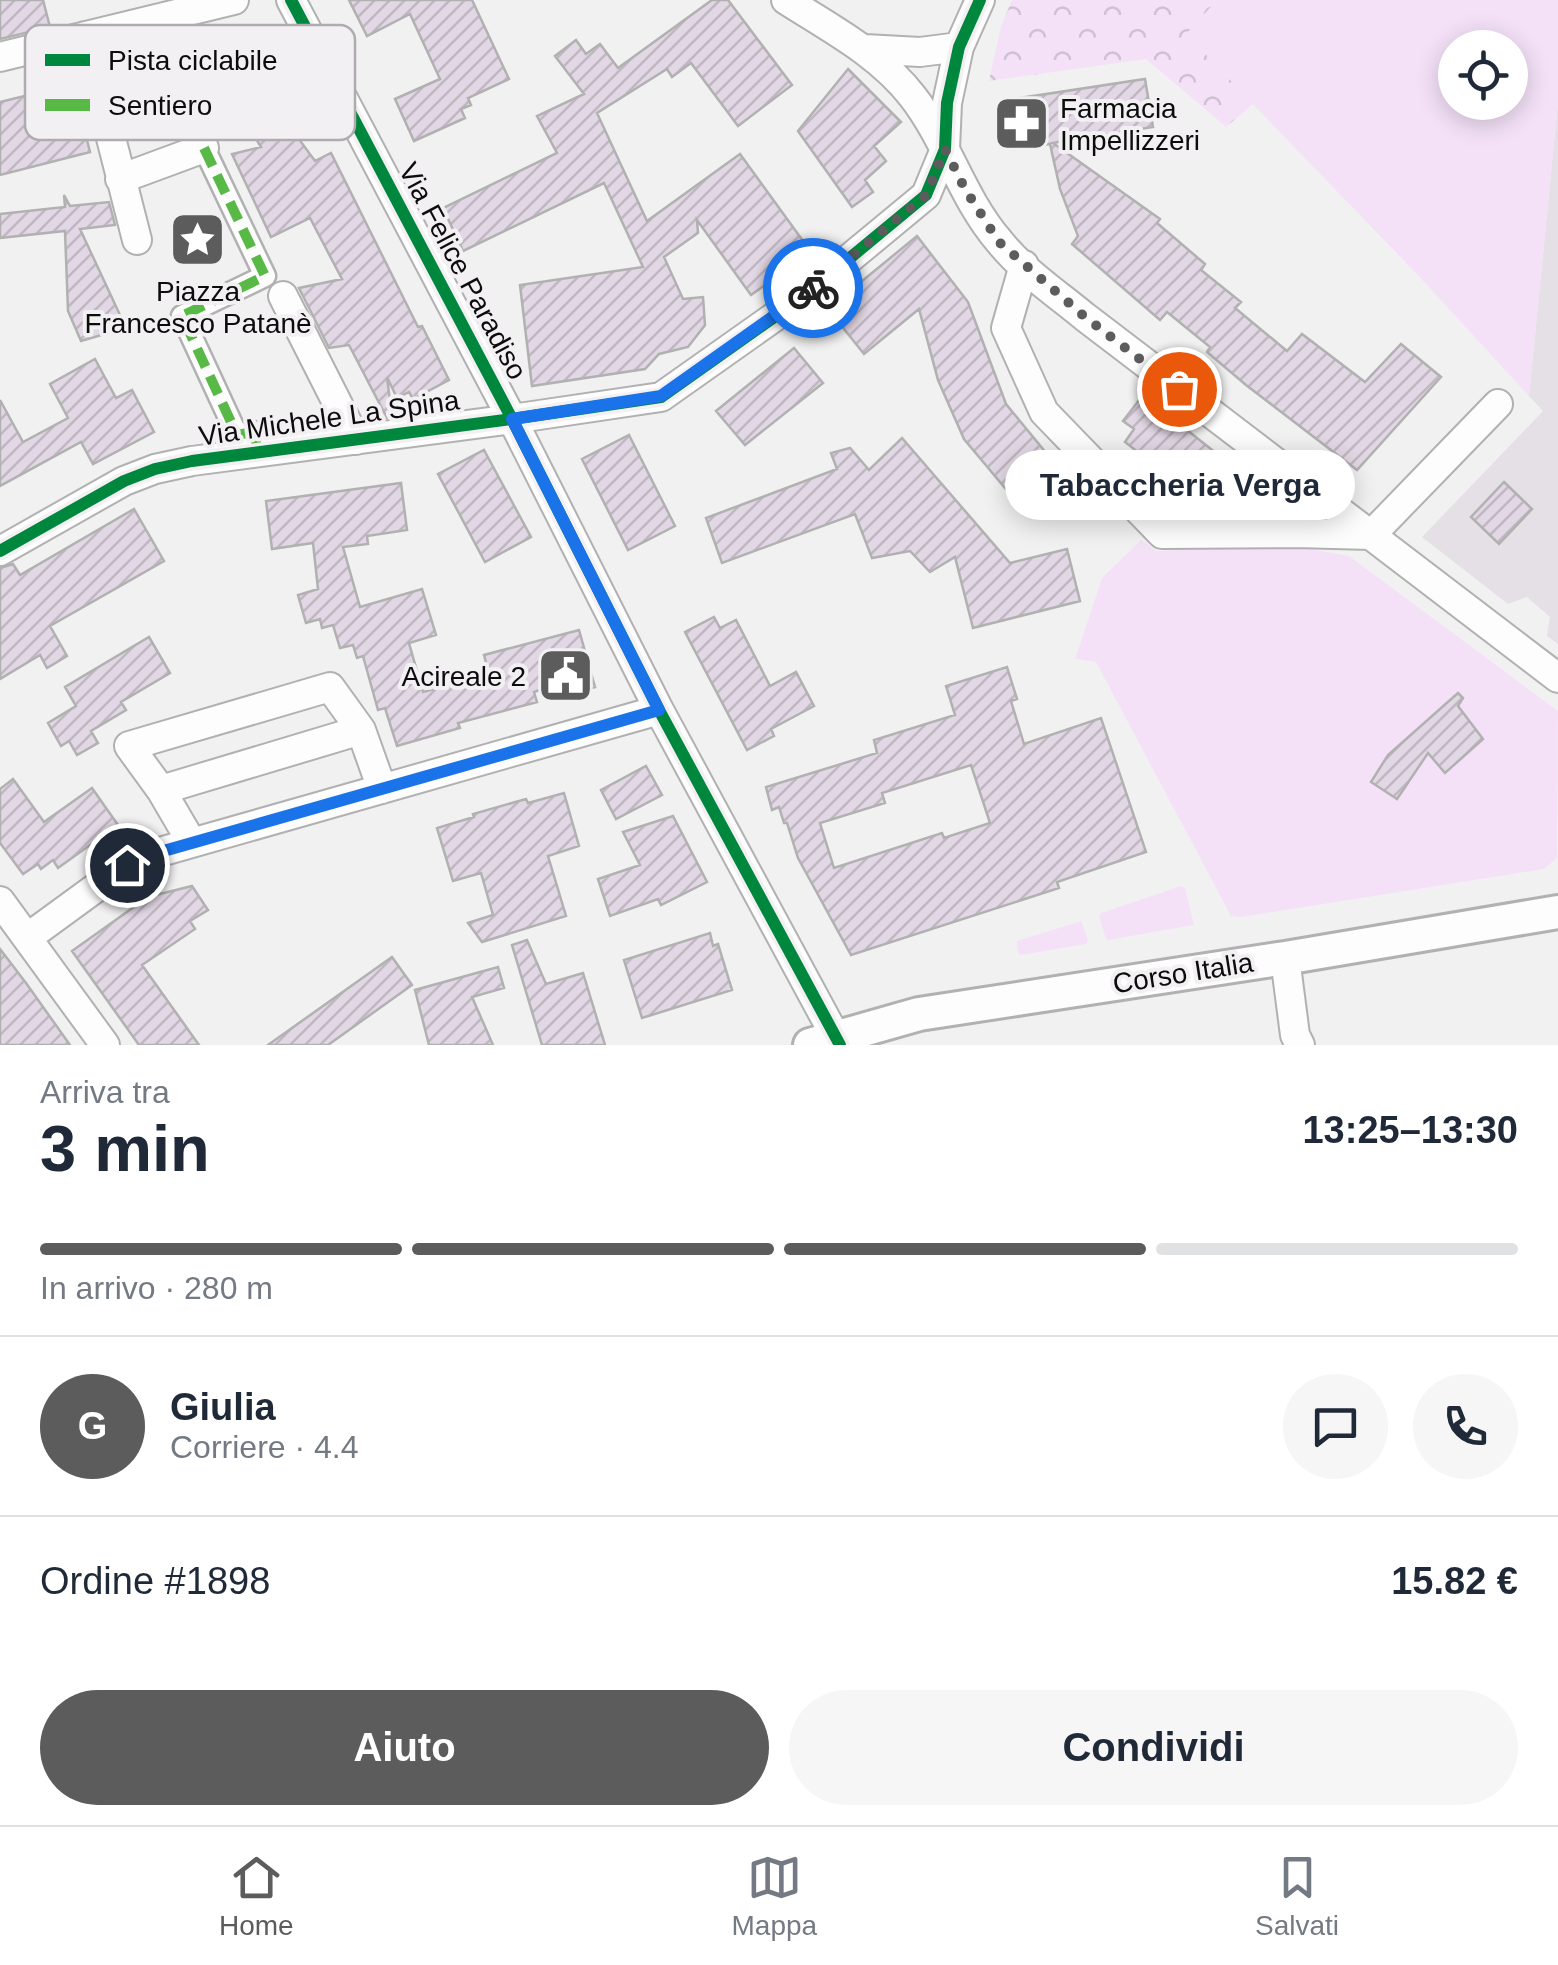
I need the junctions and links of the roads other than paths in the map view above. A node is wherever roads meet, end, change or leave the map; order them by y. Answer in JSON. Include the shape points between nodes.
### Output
{"nodes":[{"id":1,"x":234,"y":0,"type":"edge"},
{"id":2,"x":291,"y":0,"type":"edge"},
{"id":3,"x":786,"y":0,"type":"edge"},
{"id":4,"x":980,"y":0,"type":"edge"},
{"id":5,"x":144,"y":22,"type":"junction"},
{"id":6,"x":131,"y":25,"type":"edge"},
{"id":7,"x":145,"y":25,"type":"edge"},
{"id":8,"x":304,"y":25,"type":"edge"},
{"id":9,"x":959,"y":47,"type":"junction"},
{"id":10,"x":864,"y":49,"type":"junction"},
{"id":11,"x":25,"y":51,"type":"edge"},
{"id":12,"x":0,"y":57,"type":"edge"},
{"id":13,"x":355,"y":121,"type":"edge"},
{"id":14,"x":110,"y":140,"type":"edge"},
{"id":15,"x":200,"y":140,"type":"edge"},
{"id":16,"x":204,"y":148,"type":"junction"},
{"id":17,"x":945,"y":149,"type":"junction"},
{"id":18,"x":120,"y":179,"type":"junction"},
{"id":19,"x":137,"y":240,"type":"dead end"},
{"id":20,"x":1024,"y":265,"type":"junction"},
{"id":21,"x":283,"y":296,"type":"dead end"},
{"id":22,"x":1498,"y":404,"type":"dead end"},
{"id":23,"x":512,"y":419,"type":"junction"},
{"id":24,"x":356,"y":440,"type":"junction"},
{"id":25,"x":259,"y":452,"type":"junction"},
{"id":26,"x":1370,"y":536,"type":"junction"},
{"id":27,"x":0,"y":552,"type":"edge"},
{"id":28,"x":1558,"y":678,"type":"edge"},
{"id":29,"x":659,"y":710,"type":"junction"},
{"id":30,"x":362,"y":730,"type":"junction"},
{"id":31,"x":160,"y":790,"type":"junction"},
{"id":32,"x":382,"y":790,"type":"junction"},
{"id":33,"x":192,"y":843,"type":"junction"},
{"id":34,"x":0,"y":901,"type":"edge"},
{"id":35,"x":1558,"y":912,"type":"edge"},
{"id":36,"x":27,"y":938,"type":"junction"},
{"id":37,"x":1286,"y":958,"type":"junction"},
{"id":38,"x":828,"y":1042,"type":"edge"},
{"id":39,"x":105,"y":1045,"type":"edge"},
{"id":40,"x":1300,"y":1045,"type":"edge"}],
"edges":[{"from":1,"to":5,"type":"street"},
{"from":2,"to":8,"type":"street","name":"Via Felice Paradiso"},
{"from":3,"to":10,"type":"street"},
{"from":4,"to":9,"type":"street"},
{"from":5,"to":6,"type":"street"},
{"from":5,"to":7,"type":"street"},
{"from":9,"to":10,"type":"street"},
{"from":9,"to":17,"type":"street"},
{"from":10,"to":17,"type":"street","via":[[912,96]]},
{"from":11,"to":12,"type":"street"},
{"from":13,"to":23,"type":"street","name":"Via Felice Paradiso"},
{"from":14,"to":18,"type":"street"},
{"from":15,"to":16,"type":"street"},
{"from":16,"to":18,"type":"street"},
{"from":16,"to":25,"type":"street","via":[[265,276],[182,316],[237,435],[253,432]]},
{"from":17,"to":20,"type":"street","via":[[987,225]]},
{"from":17,"to":23,"type":"street","name":"Via Michele La Spina","via":[[926,195],[804,296],[661,396]]},
{"from":18,"to":19,"type":"street"},
{"from":20,"to":26,"type":"street"},
{"from":20,"to":26,"type":"street","via":[[1006,328],[1044,412],[1162,534]]},
{"from":21,"to":24,"type":"street"},
{"from":22,"to":26,"type":"street"},
{"from":23,"to":24,"type":"street","name":"Via Michele La Spina"},
{"from":23,"to":29,"type":"street","name":"Via Felice Paradiso"},
{"from":24,"to":25,"type":"street","name":"Via Michele La Spina"},
{"from":25,"to":27,"type":"street","name":"Via Michele La Spina","via":[[155,469]]},
{"from":26,"to":28,"type":"street"},
{"from":29,"to":32,"type":"street"},
{"from":29,"to":38,"type":"street","name":"Via Felice Paradiso"},
{"from":30,"to":31,"type":"street"},
{"from":30,"to":31,"type":"street","via":[[330,687],[129,746]]},
{"from":30,"to":32,"type":"street"},
{"from":31,"to":33,"type":"street"},
{"from":32,"to":33,"type":"street"},
{"from":33,"to":36,"type":"street","via":[[127,865]]},
{"from":34,"to":36,"type":"street"},
{"from":35,"to":37,"type":"street","name":"Corso Italia"},
{"from":36,"to":39,"type":"street"},
{"from":37,"to":38,"type":"street","name":"Corso Italia","via":[[919,1014]]},
{"from":37,"to":40,"type":"street"}]}
